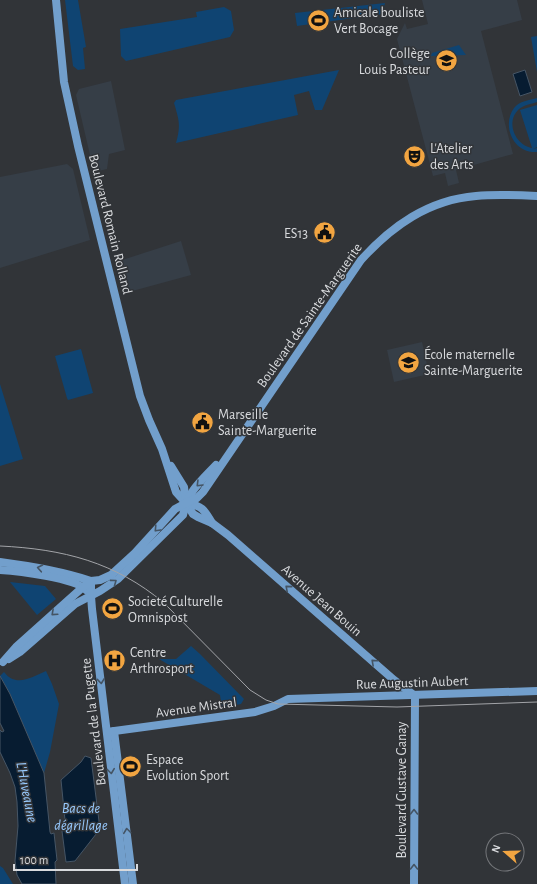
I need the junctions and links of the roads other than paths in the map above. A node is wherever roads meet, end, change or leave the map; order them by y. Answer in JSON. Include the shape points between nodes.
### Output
{"nodes":[{"id":1,"x":56,"y":0,"type":"edge"},
{"id":2,"x":537,"y":196,"type":"edge"},
{"id":3,"x":186,"y":503,"type":"junction"},
{"id":4,"x":0,"y":562,"type":"edge"},
{"id":5,"x":0,"y":570,"type":"edge"},
{"id":6,"x":91,"y":581,"type":"junction"},
{"id":7,"x":83,"y":587,"type":"junction"},
{"id":8,"x":91,"y":596,"type":"junction"},
{"id":9,"x":2,"y":664,"type":"edge"},
{"id":10,"x":537,"y":691,"type":"edge"},
{"id":11,"x":415,"y":696,"type":"junction"},
{"id":12,"x":288,"y":699,"type":"joint"},
{"id":13,"x":110,"y":732,"type":"junction"},
{"id":14,"x":125,"y":884,"type":"edge"},
{"id":15,"x":133,"y":884,"type":"edge"},
{"id":16,"x":414,"y":884,"type":"edge"}],
"edges":[{"from":1,"to":3,"type":"main road","name":"Boulevard Romain Rolland","via":[[64,82],[140,396],[176,492]]},
{"from":2,"to":3,"type":"main road","name":"Boulevard de Sainte-Marguerite","via":[[475,196],[457,199],[430,207],[407,218],[388,233],[361,260],[234,446],[192,491]]},
{"from":3,"to":6,"type":"main road","name":"Boulevard de Sainte-Marguerite","one_way":true,"via":[[175,509],[116,571],[100,580]]},
{"from":8,"to":3,"type":"main road","name":"Boulevard de Sainte-Marguerite","one_way":true,"via":[[120,577],[183,515]]},
{"from":11,"to":3,"type":"main road","name":"Avenue Jean Bouin","one_way":true,"via":[[228,536],[212,523],[193,514]]},
{"from":6,"to":4,"type":"main road","one_way":true,"via":[[36,567]]},
{"from":5,"to":7,"type":"main road","via":[[68,581]]},
{"from":6,"to":7,"type":"main road","name":"Boulevard de Sainte-Marguerite"},
{"from":6,"to":8,"type":"main road","name":"Boulevard de la Pugette"},
{"from":7,"to":8,"type":"main road"},
{"from":7,"to":9,"type":"main road","name":"Boulevard de Sainte-Marguerite","one_way":true,"via":[[16,647]]},
{"from":8,"to":9,"type":"main road","name":"Boulevard de Sainte-Marguerite","via":[[75,603],[20,652]]},
{"from":8,"to":13,"type":"main road","name":"Boulevard de la Pugette","one_way":true},
{"from":10,"to":11,"type":"main road","name":"Rue Augustin Aubert"},
{"from":11,"to":12,"type":"main road","name":"Rue Augustin Aubert"},
{"from":16,"to":11,"type":"main road","name":"Boulevard Gustave Ganay","one_way":true},
{"from":12,"to":13,"type":"main road","name":"Avenue Mistral","via":[[255,712]]},
{"from":13,"to":14,"type":"main road","name":"Boulevard de la Pugette","one_way":true},
{"from":15,"to":13,"type":"main road","name":"Boulevard de la Pugette","one_way":true}]}
